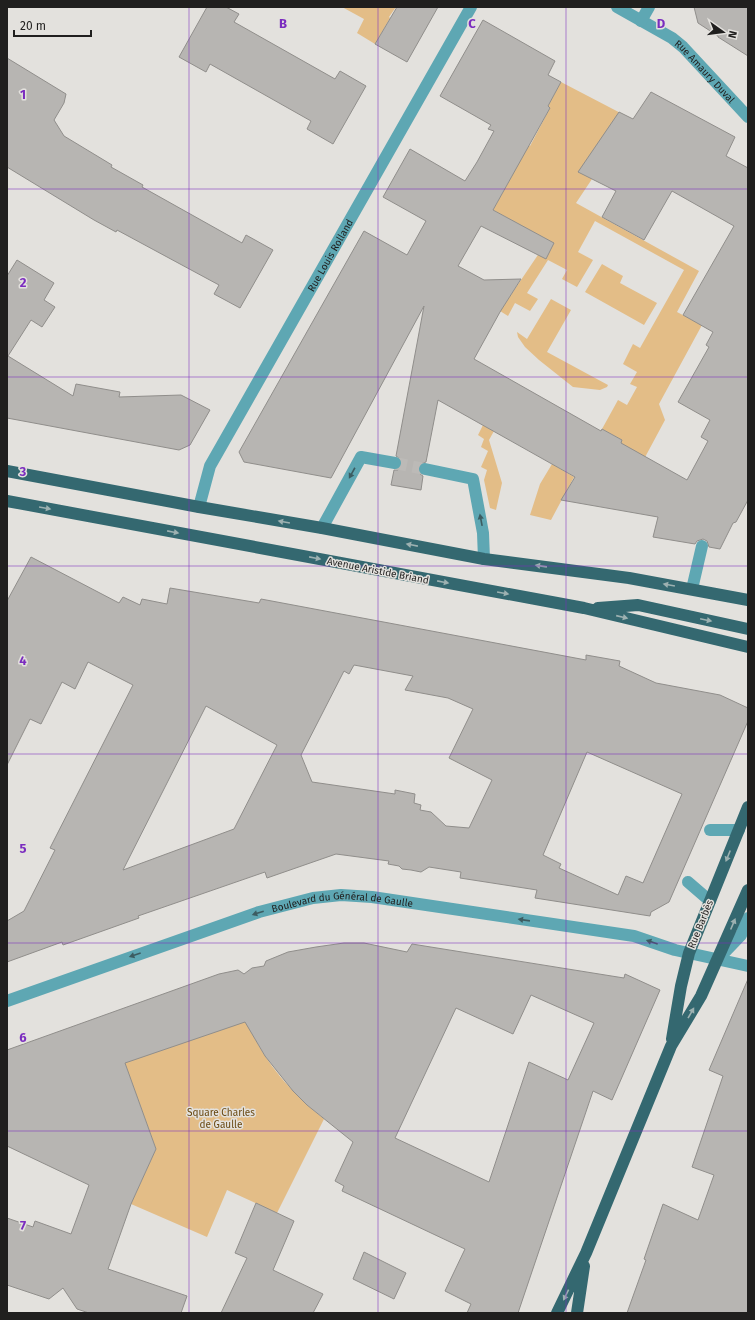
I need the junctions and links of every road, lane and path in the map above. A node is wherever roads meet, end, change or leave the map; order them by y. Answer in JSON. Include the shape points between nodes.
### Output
{"nodes":[{"id":1,"x":470,"y":7,"type":"edge"},
{"id":2,"x":617,"y":7,"type":"edge"},
{"id":3,"x":649,"y":7,"type":"edge"},
{"id":4,"x":641,"y":21,"type":"junction"},
{"id":5,"x":748,"y":117,"type":"edge"},
{"id":6,"x":395,"y":463,"type":"tunnel mouth"},
{"id":7,"x":425,"y":469,"type":"tunnel mouth"},
{"id":8,"x":7,"y":471,"type":"edge"},
{"id":9,"x":7,"y":501,"type":"edge"},
{"id":10,"x":199,"y":507,"type":"junction"},
{"id":11,"x":322,"y":528,"type":"junction"},
{"id":12,"x":702,"y":546,"type":"dead end"},
{"id":13,"x":484,"y":559,"type":"junction"},
{"id":14,"x":692,"y":589,"type":"junction"},
{"id":15,"x":748,"y":600,"type":"edge"},
{"id":16,"x":584,"y":608,"type":"junction"},
{"id":17,"x":748,"y":629,"type":"edge"},
{"id":18,"x":748,"y":647,"type":"edge"},
{"id":19,"x":748,"y":807,"type":"edge"},
{"id":20,"x":710,"y":830,"type":"dead end"},
{"id":21,"x":739,"y":830,"type":"junction"},
{"id":22,"x":688,"y":882,"type":"dead end"},
{"id":23,"x":748,"y":890,"type":"edge"},
{"id":24,"x":710,"y":901,"type":"junction"},
{"id":25,"x":748,"y":918,"type":"edge"},
{"id":26,"x":689,"y":953,"type":"junction"},
{"id":27,"x":718,"y":959,"type":"junction"},
{"id":28,"x":748,"y":966,"type":"edge"},
{"id":29,"x":7,"y":1001,"type":"edge"},
{"id":30,"x":671,"y":1046,"type":"junction"},
{"id":31,"x":586,"y":1253,"type":"junction"},
{"id":32,"x":557,"y":1313,"type":"edge"},
{"id":33,"x":577,"y":1313,"type":"edge"}],
"edges":[{"from":1,"to":10,"type":"street","name":"Rue Louis Rolland","via":[[210,466]]},
{"from":2,"to":4,"type":"street","name":"Rue Amaury Duval"},
{"from":3,"to":4,"type":"street"},
{"from":4,"to":5,"type":"street","name":"Rue Amaury Duval","via":[[683,47]]},
{"from":6,"to":11,"type":"street","one_way":true,"via":[[361,457]]},
{"from":13,"to":7,"type":"street","one_way":true,"via":[[484,533],[473,479]]},
{"from":8,"to":10,"type":"main road"},
{"from":9,"to":16,"type":"main road","name":"Avenue Aristide Briand","one_way":true},
{"from":11,"to":10,"type":"main road","one_way":true},
{"from":13,"to":11,"type":"main road","one_way":true},
{"from":12,"to":14,"type":"street"},
{"from":14,"to":13,"type":"main road","one_way":true,"via":[[630,578]]},
{"from":14,"to":15,"type":"main road"},
{"from":16,"to":17,"type":"main road","one_way":true,"via":[[638,605]]},
{"from":16,"to":18,"type":"main road","name":"Avenue Aristide Briand","one_way":true},
{"from":19,"to":21,"type":"main road","name":"Rue Barbès"},
{"from":20,"to":21,"type":"street"},
{"from":21,"to":24,"type":"main road","name":"Rue Barbès","one_way":true},
{"from":22,"to":24,"type":"street"},
{"from":27,"to":23,"type":"main road","name":"Rue Barbès","one_way":true},
{"from":24,"to":26,"type":"main road","name":"Rue Barbès"},
{"from":25,"to":27,"type":"street","via":[[741,935]]},
{"from":26,"to":27,"type":"street","name":"Boulevard du Général de Gaulle"},
{"from":26,"to":29,"type":"street","name":"Boulevard du Général de Gaulle","one_way":true,"via":[[634,936],[372,897],[341,895],[313,898],[259,912]]},
{"from":26,"to":30,"type":"main road","name":"Rue Barbès"},
{"from":27,"to":28,"type":"street","name":"Boulevard du Général de Gaulle"},
{"from":30,"to":27,"type":"main road","name":"Rue Barbès","one_way":true,"via":[[701,996]]},
{"from":30,"to":31,"type":"main road","name":"Rue Barbès"},
{"from":31,"to":32,"type":"main road","name":"Rue Barbès","one_way":true},
{"from":31,"to":33,"type":"main road","name":"Rue Barbès"}]}
